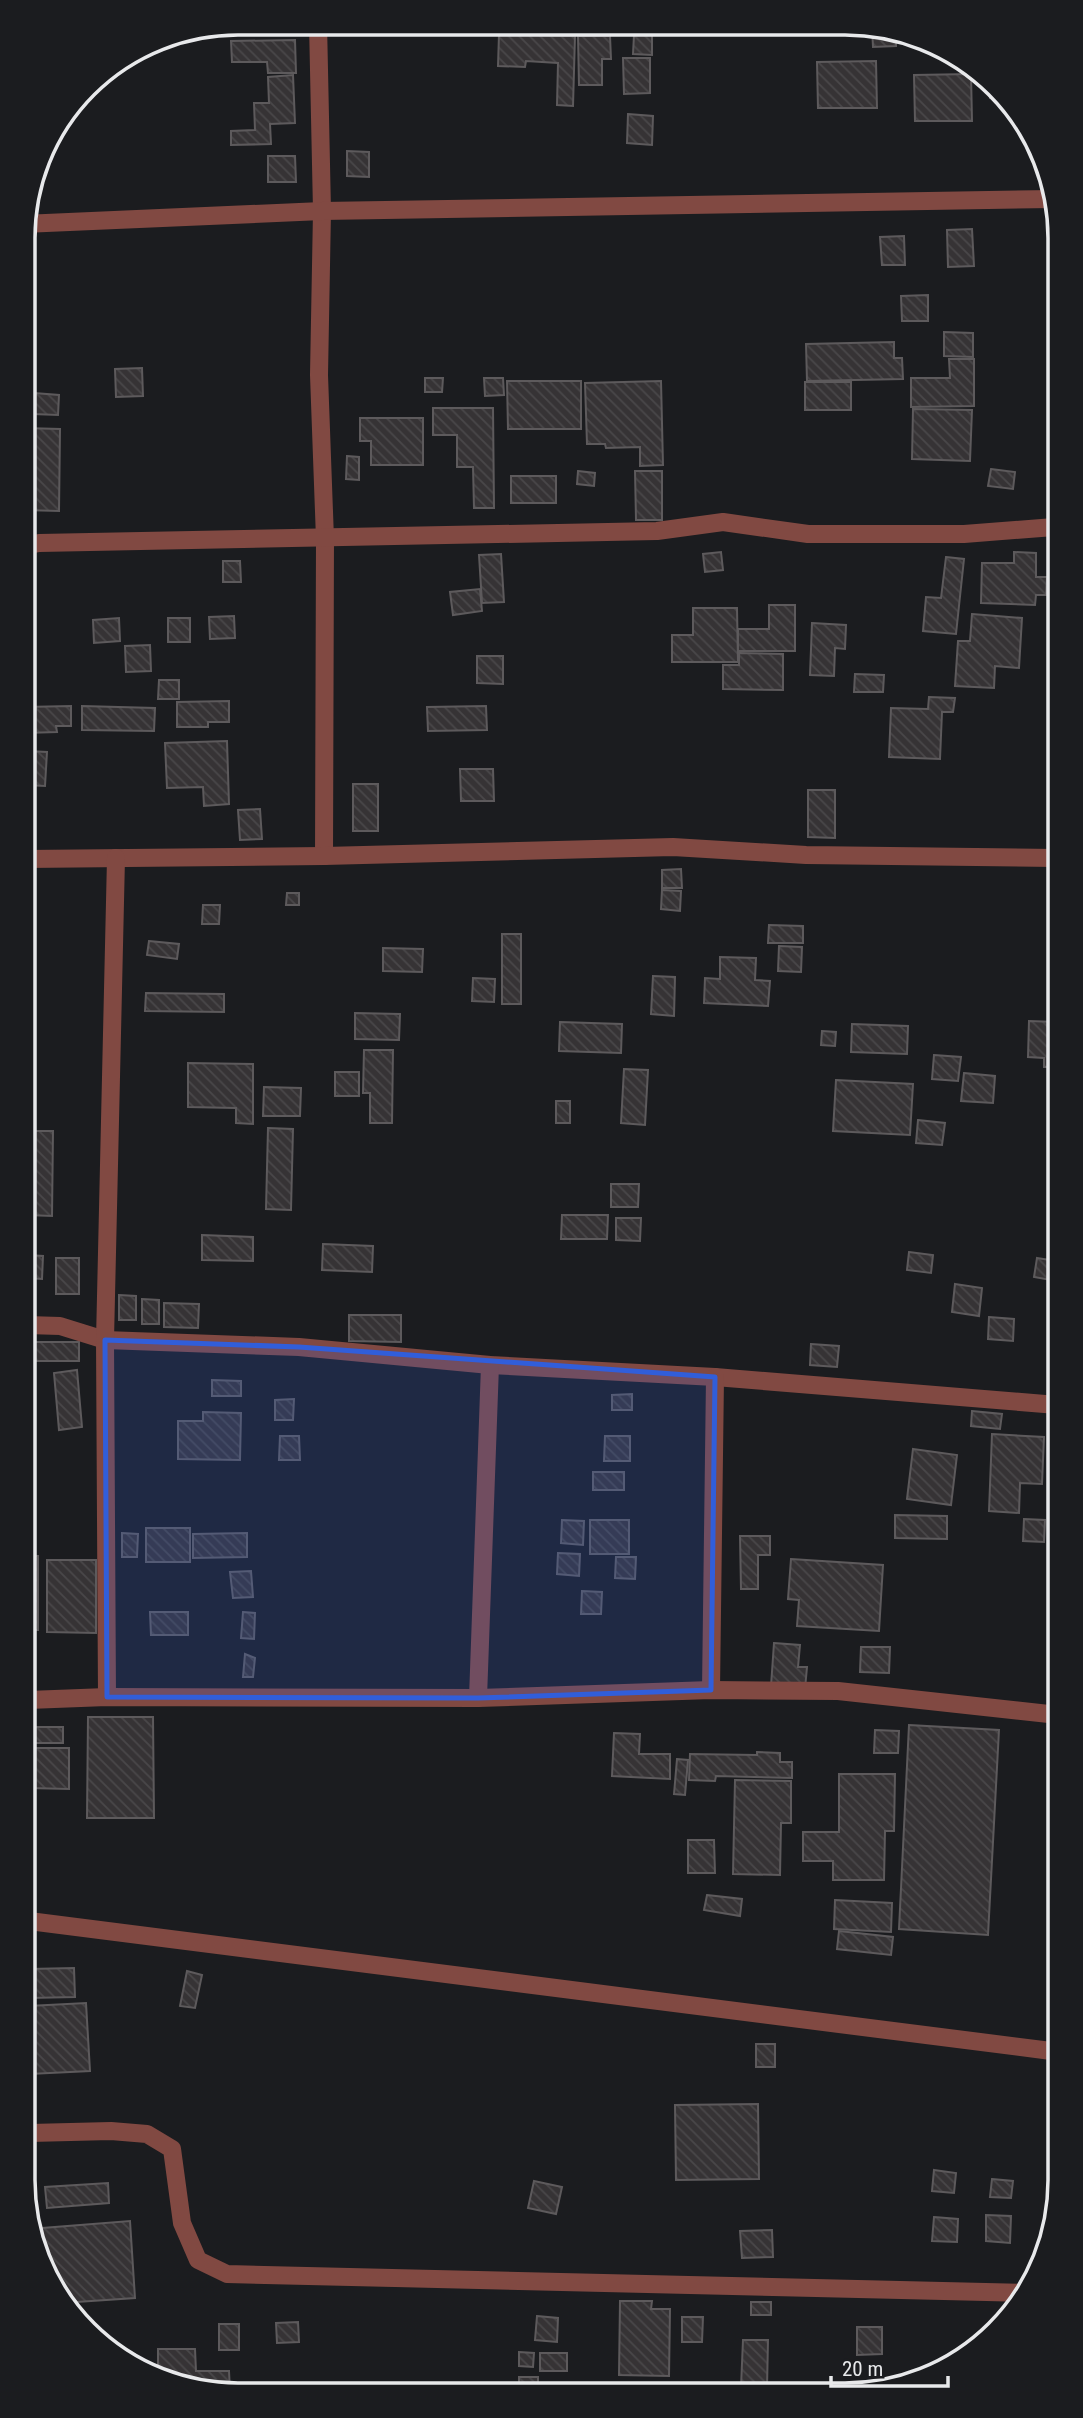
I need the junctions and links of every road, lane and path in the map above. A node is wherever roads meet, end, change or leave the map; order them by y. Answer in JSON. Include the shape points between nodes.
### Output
{"nodes":[{"id":1,"x":318,"y":35,"type":"edge"},
{"id":2,"x":1044,"y":198,"type":"edge"},
{"id":3,"x":322,"y":211,"type":"junction"},
{"id":4,"x":35,"y":223,"type":"edge"},
{"id":5,"x":1048,"y":527,"type":"edge"},
{"id":6,"x":325,"y":539,"type":"junction"},
{"id":7,"x":35,"y":544,"type":"edge"},
{"id":8,"x":324,"y":856,"type":"junction"},
{"id":9,"x":116,"y":858,"type":"junction"},
{"id":10,"x":1048,"y":858,"type":"edge"},
{"id":11,"x":35,"y":859,"type":"edge"},
{"id":12,"x":35,"y":1325,"type":"edge"},
{"id":13,"x":105,"y":1340,"type":"junction"},
{"id":14,"x":490,"y":1365,"type":"junction"},
{"id":15,"x":715,"y":1377,"type":"junction"},
{"id":16,"x":1048,"y":1404,"type":"edge"},
{"id":17,"x":711,"y":1690,"type":"junction"},
{"id":18,"x":107,"y":1697,"type":"junction"},
{"id":19,"x":478,"y":1698,"type":"junction"},
{"id":20,"x":35,"y":1700,"type":"edge"},
{"id":21,"x":1048,"y":1713,"type":"edge"},
{"id":22,"x":35,"y":1922,"type":"edge"},
{"id":23,"x":1048,"y":2051,"type":"edge"},
{"id":24,"x":35,"y":2133,"type":"edge"},
{"id":25,"x":1014,"y":2293,"type":"edge"}],
"edges":[{"from":1,"to":3,"type":"street"},
{"from":2,"to":3,"type":"street"},
{"from":3,"to":4,"type":"street"},
{"from":3,"to":6,"type":"street","via":[[319,375]]},
{"from":5,"to":6,"type":"street","via":[[964,534],[808,534],[723,522],[657,531]]},
{"from":6,"to":7,"type":"street"},
{"from":6,"to":8,"type":"street"},
{"from":8,"to":9,"type":"street"},
{"from":8,"to":10,"type":"street","via":[[673,847],[806,855]]},
{"from":9,"to":11,"type":"street"},
{"from":9,"to":13,"type":"street"},
{"from":12,"to":13,"type":"street","via":[[60,1326]]},
{"from":13,"to":14,"type":"street","via":[[299,1347]]},
{"from":13,"to":18,"type":"street"},
{"from":14,"to":15,"type":"street"},
{"from":14,"to":19,"type":"street"},
{"from":15,"to":16,"type":"street"},
{"from":15,"to":17,"type":"street"},
{"from":17,"to":19,"type":"street"},
{"from":17,"to":21,"type":"street","via":[[838,1691]]},
{"from":18,"to":19,"type":"street"},
{"from":18,"to":20,"type":"street"},
{"from":22,"to":23,"type":"street"},
{"from":24,"to":25,"type":"street","via":[[147,2134],[172,2149],[182,2223],[198,2260],[227,2274]]}]}
